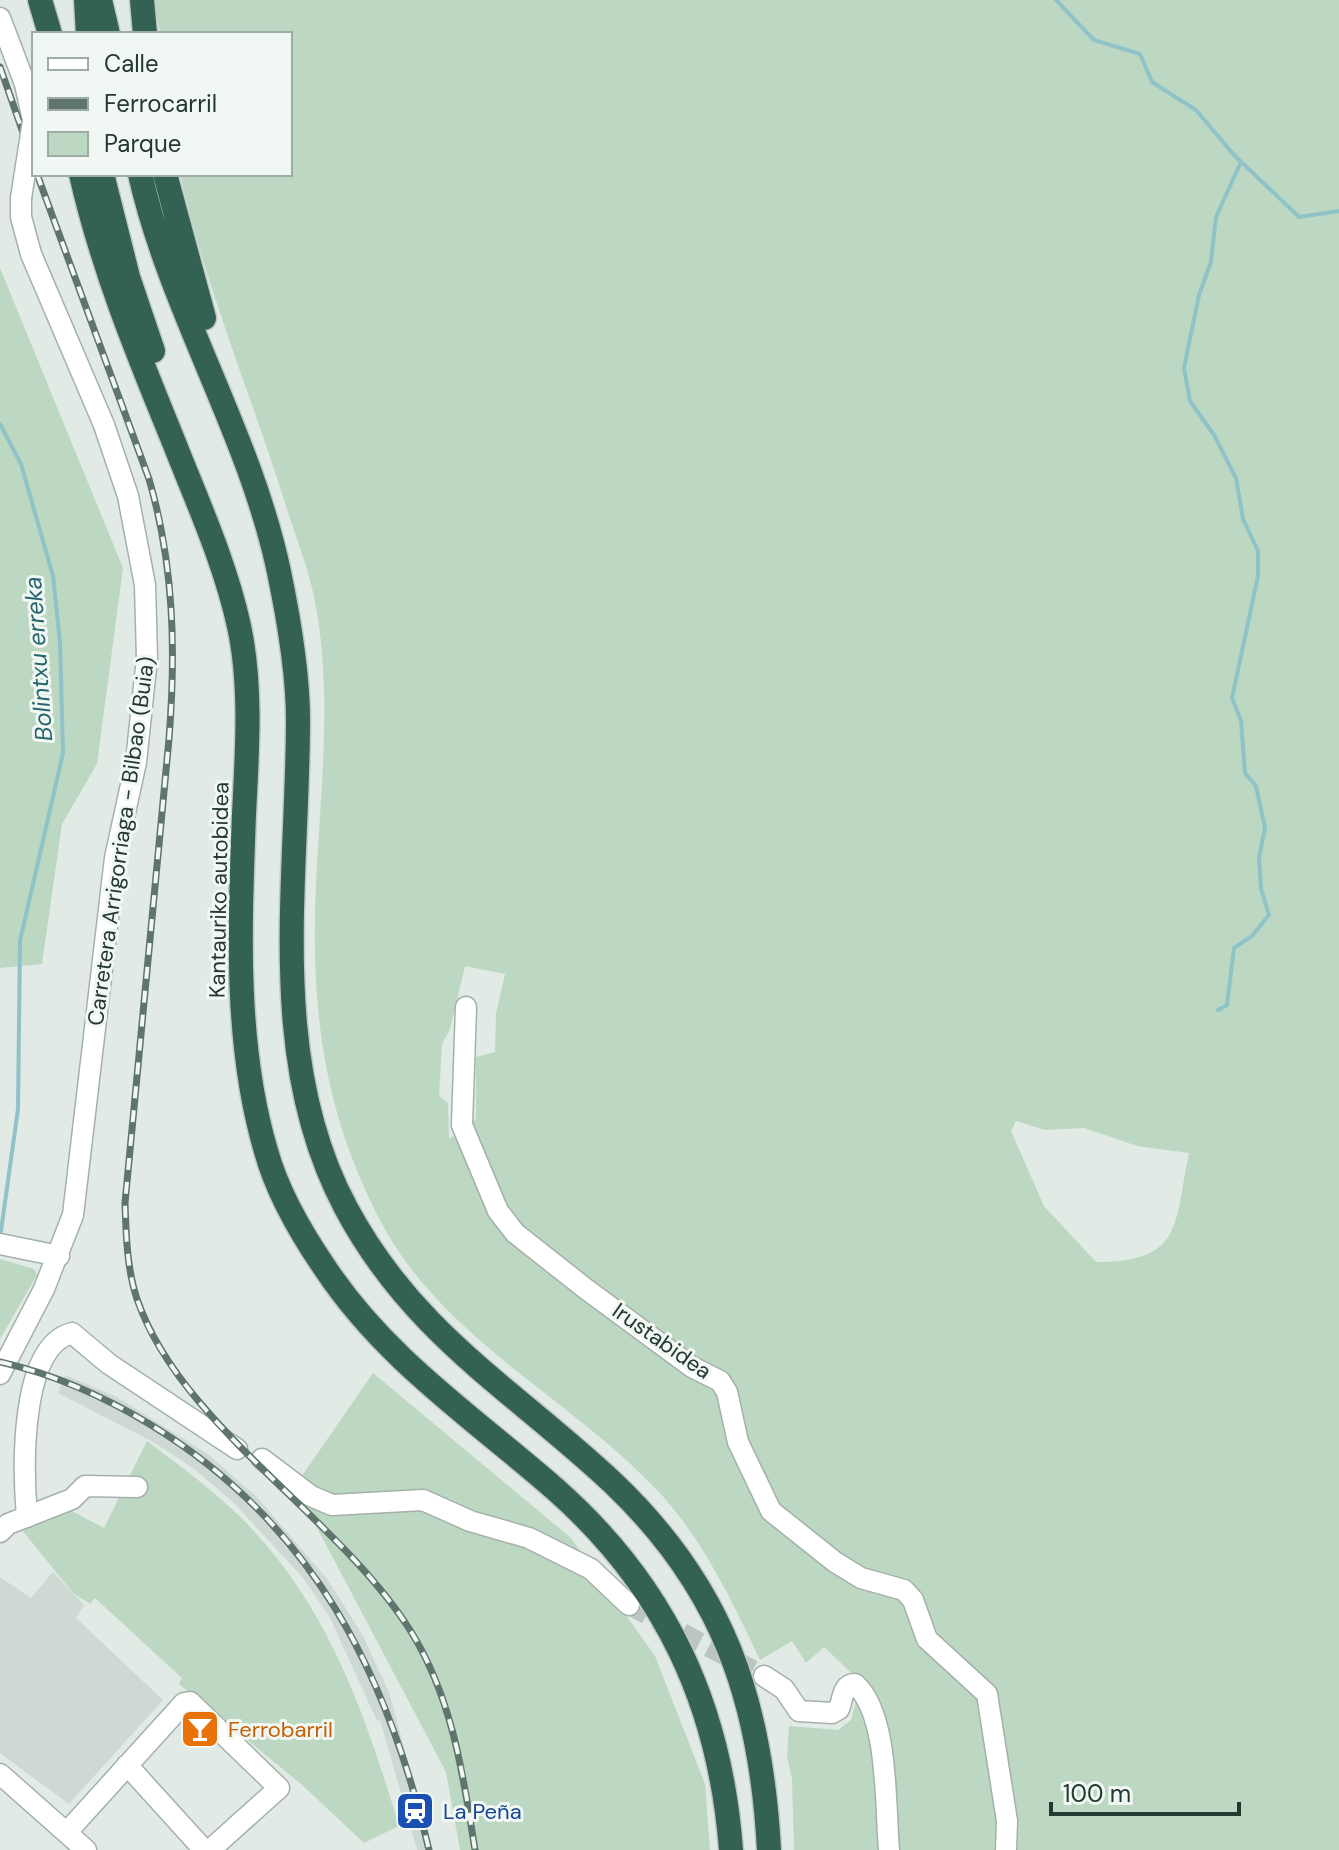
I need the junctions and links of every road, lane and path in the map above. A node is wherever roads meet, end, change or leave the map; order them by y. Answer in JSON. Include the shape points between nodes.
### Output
{"nodes":[{"id":1,"x":40,"y":0,"type":"edge"},
{"id":2,"x":86,"y":0,"type":"edge"},
{"id":3,"x":100,"y":0,"type":"edge"},
{"id":4,"x":142,"y":0,"type":"edge"},
{"id":5,"x":0,"y":18,"type":"edge"},
{"id":6,"x":49,"y":32,"type":"edge"},
{"id":7,"x":88,"y":32,"type":"edge"},
{"id":8,"x":108,"y":32,"type":"edge"},
{"id":9,"x":145,"y":32,"type":"edge"},
{"id":10,"x":32,"y":116,"type":"edge"},
{"id":11,"x":32,"y":127,"type":"edge"},
{"id":12,"x":82,"y":176,"type":"edge"},
{"id":13,"x":103,"y":176,"type":"edge"},
{"id":14,"x":140,"y":176,"type":"edge"},
{"id":15,"x":166,"y":176,"type":"edge"},
{"id":16,"x":234,"y":429,"type":"junction"},
{"id":17,"x":239,"y":627,"type":"junction"},
{"id":18,"x":466,"y":1007,"type":"dead end"},
{"id":19,"x":0,"y":1244,"type":"edge"},
{"id":20,"x":59,"y":1256,"type":"junction"},
{"id":21,"x":0,"y":1374,"type":"edge"},
{"id":22,"x":237,"y":1449,"type":"dead end"},
{"id":23,"x":262,"y":1459,"type":"dead end"},
{"id":24,"x":137,"y":1487,"type":"dead end"},
{"id":25,"x":27,"y":1517,"type":"junction"},
{"id":26,"x":0,"y":1532,"type":"edge"},
{"id":27,"x":629,"y":1605,"type":"tunnel mouth"},
{"id":28,"x":764,"y":1676,"type":"tunnel mouth"},
{"id":29,"x":127,"y":1765,"type":"junction"},
{"id":30,"x":0,"y":1774,"type":"edge"},
{"id":31,"x":67,"y":1832,"type":"junction"},
{"id":32,"x":86,"y":1850,"type":"edge"},
{"id":33,"x":207,"y":1850,"type":"edge"},
{"id":34,"x":731,"y":1850,"type":"edge"},
{"id":35,"x":769,"y":1850,"type":"edge"},
{"id":36,"x":889,"y":1850,"type":"edge"},
{"id":37,"x":1006,"y":1850,"type":"edge"}],
"edges":[{"from":1,"to":6,"type":"highway"},
{"from":2,"to":7,"type":"highway"},
{"from":3,"to":8,"type":"highway"},
{"from":4,"to":9,"type":"highway"},
{"from":5,"to":10,"type":"street","name":"Carretera Arrigorriaga - Bilbao (Buia)"},
{"from":11,"to":20,"type":"street","name":"Carretera Arrigorriaga - Bilbao (Buia)","bridge":true,"via":[[21,217],[31,254],[119,464],[138,538],[147,622],[145,690],[115,858],[78,1187]]},
{"from":12,"to":17,"type":"highway","name":"Kantauriko autobidea","via":[[109,282],[202,509]]},
{"from":13,"to":17,"type":"highway","via":[[138,306],[216,510],[233,571]]},
{"from":14,"to":16,"type":"highway"},
{"from":15,"to":16,"type":"highway"},
{"from":16,"to":35,"type":"highway","via":[[278,568],[291,643],[298,714],[293,1031],[309,1117],[345,1207],[394,1285],[443,1339],[637,1507],[708,1599],[737,1664],[758,1746]]},
{"from":17,"to":34,"type":"highway","name":"Kantauriko autobidea","via":[[247,746],[240,913],[243,1008],[255,1110],[267,1156],[305,1235],[355,1310],[428,1385],[571,1503],[649,1594],[680,1647],[705,1706],[720,1766]]},
{"from":18,"to":37,"type":"street","name":"Irustabidea","via":[[462,1125],[498,1211],[515,1233],[586,1289],[692,1367],[720,1381],[738,1442],[771,1511],[835,1562],[861,1578],[904,1590],[913,1600],[927,1639],[987,1694],[1007,1821]]},
{"from":19,"to":20,"type":"street"},
{"from":20,"to":21,"type":"street","name":"Carretera Arrigorriaga - Bilbao (Buia)"},
{"from":22,"to":25,"type":"street","via":[[109,1364],[79,1336],[57,1337],[31,1391]]},
{"from":23,"to":27,"type":"street","via":[[311,1496],[332,1505],[423,1500],[529,1538],[591,1569]]},
{"from":24,"to":25,"type":"street","via":[[85,1486],[72,1499]]},
{"from":25,"to":26,"type":"street"},
{"from":28,"to":36,"type":"street","via":[[784,1689],[799,1711],[832,1713],[850,1684],[868,1697],[876,1720]]},
{"from":29,"to":31,"type":"street"},
{"from":29,"to":33,"type":"street"},
{"from":29,"to":33,"type":"street","via":[[190,1702],[279,1788]]},
{"from":30,"to":31,"type":"street"},
{"from":31,"to":32,"type":"street"}]}
